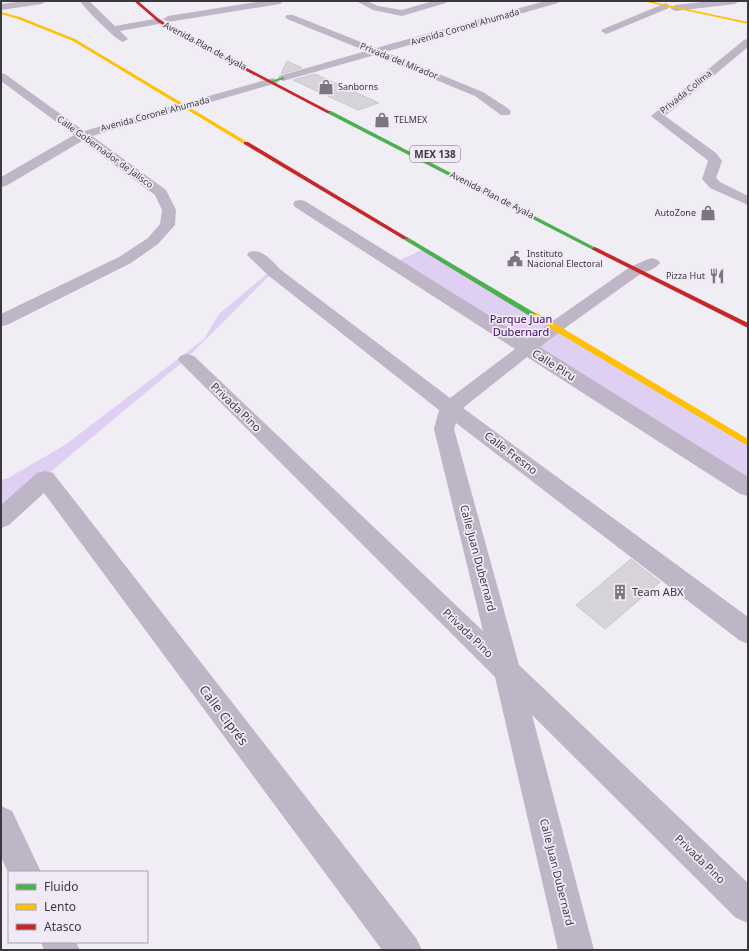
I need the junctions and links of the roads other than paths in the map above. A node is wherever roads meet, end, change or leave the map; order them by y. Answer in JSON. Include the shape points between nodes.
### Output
{"nodes":[{"id":1,"x":42,"y":1,"type":"edge"},
{"id":2,"x":84,"y":1,"type":"edge"},
{"id":3,"x":136,"y":1,"type":"edge"},
{"id":4,"x":147,"y":1,"type":"edge"},
{"id":5,"x":280,"y":1,"type":"edge"},
{"id":6,"x":360,"y":1,"type":"edge"},
{"id":7,"x":443,"y":1,"type":"edge"},
{"id":8,"x":524,"y":1,"type":"edge"},
{"id":9,"x":555,"y":1,"type":"edge"},
{"id":10,"x":644,"y":1,"type":"edge"},
{"id":11,"x":735,"y":1,"type":"edge"},
{"id":12,"x":192,"y":5,"type":"dead end"},
{"id":13,"x":539,"y":6,"type":"junction"},
{"id":14,"x":1,"y":7,"type":"edge"},
{"id":15,"x":671,"y":7,"type":"junction"},
{"id":16,"x":1,"y":13,"type":"edge"},
{"id":17,"x":203,"y":14,"type":"junction"},
{"id":18,"x":290,"y":17,"type":"dead end"},
{"id":19,"x":164,"y":20,"type":"junction"},
{"id":20,"x":748,"y":23,"type":"edge"},
{"id":21,"x":112,"y":29,"type":"junction"},
{"id":22,"x":425,"y":29,"type":"dead end"},
{"id":23,"x":606,"y":31,"type":"dead end"},
{"id":24,"x":439,"y":34,"type":"junction"},
{"id":25,"x":123,"y":39,"type":"dead end"},
{"id":26,"x":748,"y":42,"type":"edge"},
{"id":27,"x":376,"y":52,"type":"junction"},
{"id":28,"x":1,"y":76,"type":"edge"},
{"id":29,"x":278,"y":79,"type":"junction"},
{"id":30,"x":317,"y":95,"type":"dead end"},
{"id":31,"x":186,"y":106,"type":"junction"},
{"id":32,"x":505,"y":112,"type":"dead end"},
{"id":33,"x":82,"y":136,"type":"junction"},
{"id":34,"x":1,"y":184,"type":"edge"},
{"id":35,"x":748,"y":201,"type":"edge"},
{"id":36,"x":300,"y":204,"type":"dead end"},
{"id":37,"x":255,"y":255,"type":"dead end"},
{"id":38,"x":647,"y":264,"type":"junction"},
{"id":39,"x":1,"y":321,"type":"edge"},
{"id":40,"x":748,"y":326,"type":"edge"},
{"id":41,"x":554,"y":327,"type":"junction"},
{"id":42,"x":527,"y":347,"type":"junction"},
{"id":43,"x":188,"y":360,"type":"dead end"},
{"id":44,"x":450,"y":408,"type":"junction"},
{"id":45,"x":748,"y":443,"type":"edge"},
{"id":46,"x":748,"y":488,"type":"edge"},
{"id":47,"x":1,"y":519,"type":"edge"},
{"id":48,"x":748,"y":632,"type":"edge"},
{"id":49,"x":507,"y":672,"type":"junction"},
{"id":50,"x":1,"y":822,"type":"edge"},
{"id":51,"x":25,"y":871,"type":"edge"},
{"id":52,"x":748,"y":906,"type":"edge"},
{"id":53,"x":404,"y":950,"type":"edge"},
{"id":54,"x":576,"y":950,"type":"edge"}],
"edges":[{"from":1,"to":14,"type":"street"},
{"from":2,"to":21,"type":"street"},
{"from":3,"to":19,"type":"main road","name":"Avenida Plan de Ayala","number":"MEX 138"},
{"from":4,"to":19,"type":"main road","name":"Avenida Plan de Ayala","number":"MEX 138"},
{"from":5,"to":17,"type":"street"},
{"from":6,"to":7,"type":"street","via":[[403,17]]},
{"from":8,"to":13,"type":"street"},
{"from":9,"to":13,"type":"street","name":"Avenida Coronel Ahumada"},
{"from":10,"to":15,"type":"main road"},
{"from":11,"to":15,"type":"street"},
{"from":12,"to":17,"type":"street"},
{"from":13,"to":24,"type":"street","name":"Avenida Coronel Ahumada"},
{"from":15,"to":20,"type":"main road"},
{"from":15,"to":23,"type":"street"},
{"from":16,"to":31,"type":"main road","via":[[74,40]]},
{"from":17,"to":19,"type":"street"},
{"from":18,"to":27,"type":"street","name":"Privada del Mirador"},
{"from":19,"to":21,"type":"street"},
{"from":19,"to":29,"type":"main road","name":"Avenida Plan de Ayala","number":"MEX 138"},
{"from":21,"to":25,"type":"street"},
{"from":22,"to":24,"type":"street"},
{"from":24,"to":27,"type":"street","name":"Avenida Coronel Ahumada"},
{"from":26,"to":35,"type":"street","name":"Privada Colima","via":[[657,116],[711,156],[715,162],[709,179],[715,185]]},
{"from":27,"to":29,"type":"street","name":"Avenida Coronel Ahumada"},
{"from":27,"to":32,"type":"street","name":"Privada del Mirador","via":[[479,94]]},
{"from":28,"to":33,"type":"street","name":"Calle Gobernador de Jalisco"},
{"from":29,"to":30,"type":"main road","name":"Avenida Plan de Ayala","number":"MEX 138"},
{"from":29,"to":31,"type":"street","name":"Avenida Coronel Ahumada"},
{"from":29,"to":38,"type":"main road","name":"Avenida Plan de Ayala","number":"MEX 138"},
{"from":31,"to":33,"type":"street","name":"Avenida Coronel Ahumada","via":[[94,130]]},
{"from":31,"to":41,"type":"main road"},
{"from":33,"to":34,"type":"street","name":"Avenida Coronel Ahumada"},
{"from":33,"to":39,"type":"street","name":"Calle Gobernador de Jalisco","via":[[161,193],[169,210],[167,225],[153,241],[125,260]]},
{"from":36,"to":42,"type":"street","name":"Calle Piru"},
{"from":37,"to":44,"type":"street","name":"Calle Fresno"},
{"from":38,"to":40,"type":"main road","name":"Avenida Plan de Ayala","number":"MEX 138"},
{"from":38,"to":41,"type":"street"},
{"from":41,"to":42,"type":"street"},
{"from":41,"to":45,"type":"main road"},
{"from":42,"to":44,"type":"street"},
{"from":42,"to":46,"type":"street","name":"Calle Piru"},
{"from":43,"to":49,"type":"street","name":"Privada Pino"},
{"from":44,"to":48,"type":"street","name":"Calle Fresno"},
{"from":44,"to":49,"type":"street","name":"Calle Juan Dubernard","via":[[444,429]]},
{"from":47,"to":53,"type":"street","name":"Calle Ciprés","via":[[45,479]]},
{"from":49,"to":52,"type":"street","name":"Privada Pino"},
{"from":49,"to":54,"type":"street","name":"Calle Juan Dubernard"},
{"from":50,"to":51,"type":"street"}]}
